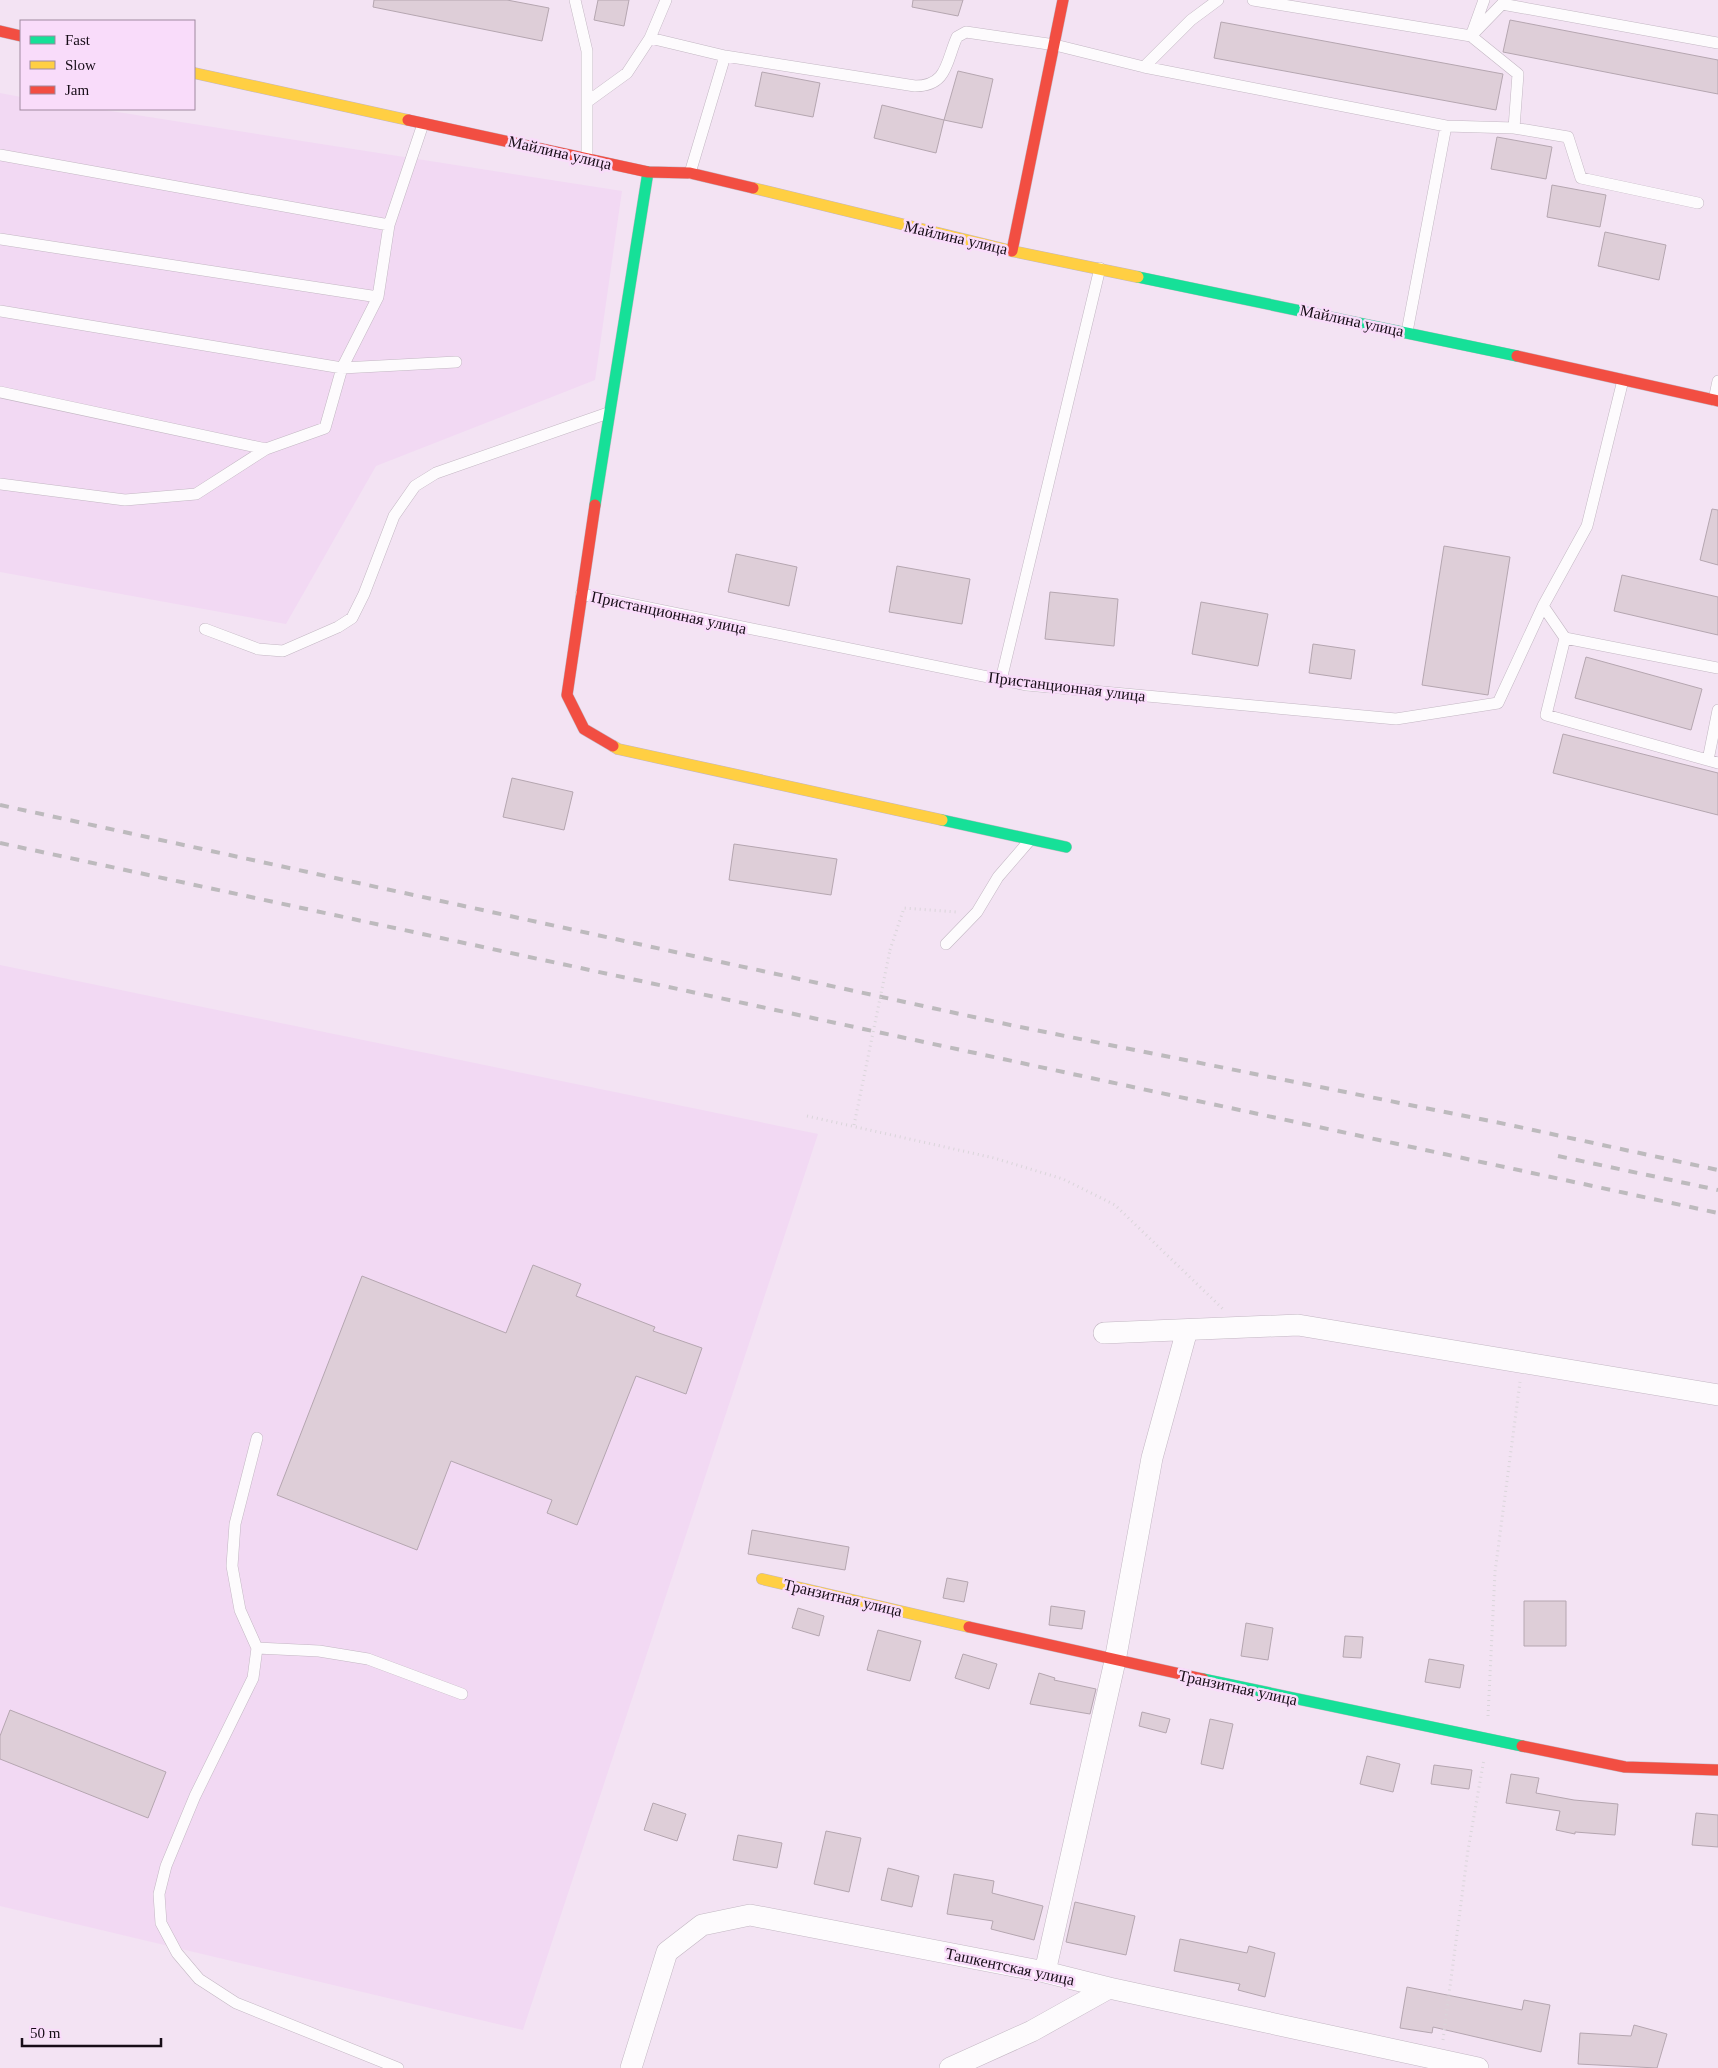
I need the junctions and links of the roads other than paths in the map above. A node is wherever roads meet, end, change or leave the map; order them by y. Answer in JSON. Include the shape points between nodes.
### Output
{"nodes":[{"id":1,"x":575,"y":0,"type":"edge"},
{"id":2,"x":666,"y":0,"type":"edge"},
{"id":3,"x":1063,"y":0,"type":"edge"},
{"id":4,"x":1218,"y":0,"type":"edge"},
{"id":5,"x":1252,"y":0,"type":"edge"},
{"id":6,"x":1484,"y":0,"type":"edge"},
{"id":7,"x":0,"y":31,"type":"edge"},
{"id":8,"x":20,"y":36,"type":"edge"},
{"id":9,"x":1471,"y":36,"type":"junction"},
{"id":10,"x":650,"y":38,"type":"junction"},
{"id":11,"x":1718,"y":43,"type":"edge"},
{"id":12,"x":1055,"y":46,"type":"junction"},
{"id":13,"x":725,"y":56,"type":"junction"},
{"id":14,"x":1144,"y":67,"type":"junction"},
{"id":15,"x":195,"y":74,"type":"edge"},
{"id":16,"x":587,"y":102,"type":"junction"},
{"id":17,"x":423,"y":124,"type":"junction"},
{"id":18,"x":1446,"y":126,"type":"junction"},
{"id":19,"x":1514,"y":128,"type":"junction"},
{"id":20,"x":0,"y":155,"type":"edge"},
{"id":21,"x":587,"y":158,"type":"junction"},
{"id":22,"x":648,"y":172,"type":"junction"},
{"id":23,"x":690,"y":173,"type":"junction"},
{"id":24,"x":1698,"y":204,"type":"dead end"},
{"id":25,"x":389,"y":224,"type":"junction"},
{"id":26,"x":0,"y":239,"type":"edge"},
{"id":27,"x":1012,"y":251,"type":"junction"},
{"id":28,"x":1100,"y":268,"type":"junction"},
{"id":29,"x":378,"y":297,"type":"junction"},
{"id":30,"x":0,"y":311,"type":"edge"},
{"id":31,"x":1407,"y":332,"type":"junction"},
{"id":32,"x":456,"y":362,"type":"dead end"},
{"id":33,"x":342,"y":368,"type":"junction"},
{"id":34,"x":1622,"y":380,"type":"junction"},
{"id":35,"x":1718,"y":381,"type":"edge"},
{"id":36,"x":0,"y":392,"type":"edge"},
{"id":37,"x":1716,"y":400,"type":"edge"},
{"id":38,"x":610,"y":412,"type":"junction"},
{"id":39,"x":266,"y":449,"type":"junction"},
{"id":40,"x":0,"y":484,"type":"edge"},
{"id":41,"x":581,"y":594,"type":"junction"},
{"id":42,"x":1543,"y":606,"type":"junction"},
{"id":43,"x":204,"y":629,"type":"dead end"},
{"id":44,"x":1565,"y":638,"type":"junction"},
{"id":45,"x":1718,"y":668,"type":"edge"},
{"id":46,"x":1001,"y":680,"type":"junction"},
{"id":47,"x":1718,"y":710,"type":"edge"},
{"id":48,"x":1713,"y":761,"type":"edge"},
{"id":49,"x":1031,"y":839,"type":"junction"},
{"id":50,"x":1066,"y":847,"type":"dead end"},
{"id":51,"x":946,"y":944,"type":"dead end"},
{"id":52,"x":1186,"y":1330,"type":"junction"},
{"id":53,"x":1104,"y":1334,"type":"dead end"},
{"id":54,"x":1718,"y":1395,"type":"edge"},
{"id":55,"x":258,"y":1438,"type":"dead end"},
{"id":56,"x":762,"y":1579,"type":"dead end"},
{"id":57,"x":257,"y":1648,"type":"junction"},
{"id":58,"x":1115,"y":1661,"type":"junction"},
{"id":59,"x":462,"y":1694,"type":"dead end"},
{"id":60,"x":1718,"y":1770,"type":"edge"},
{"id":61,"x":1045,"y":1972,"type":"junction"},
{"id":62,"x":1109,"y":1988,"type":"junction"},
{"id":63,"x":398,"y":2068,"type":"edge"},
{"id":64,"x":631,"y":2068,"type":"edge"},
{"id":65,"x":950,"y":2068,"type":"edge"},
{"id":66,"x":1478,"y":2068,"type":"edge"}],
"edges":[{"from":1,"to":16,"type":"lane","via":[[587,51]]},
{"from":2,"to":10,"type":"lane"},
{"from":3,"to":12,"type":"street"},
{"from":4,"to":14,"type":"lane","via":[[1191,20]]},
{"from":5,"to":9,"type":"lane"},
{"from":6,"to":9,"type":"lane"},
{"from":7,"to":8,"type":"street"},
{"from":9,"to":11,"type":"lane","via":[[1502,4]]},
{"from":9,"to":19,"type":"lane","via":[[1518,74]]},
{"from":10,"to":13,"type":"lane"},
{"from":10,"to":16,"type":"lane","via":[[626,73]]},
{"from":12,"to":13,"type":"lane","via":[[966,32],[957,37],[942,77],[928,86]]},
{"from":12,"to":14,"type":"lane"},
{"from":12,"to":27,"type":"street"},
{"from":13,"to":23,"type":"lane"},
{"from":14,"to":18,"type":"lane"},
{"from":15,"to":17,"type":"street","name":"Майлина улица"},
{"from":16,"to":21,"type":"lane"},
{"from":17,"to":21,"type":"street","name":"Майлина улица"},
{"from":17,"to":25,"type":"lane"},
{"from":18,"to":19,"type":"lane"},
{"from":18,"to":31,"type":"lane"},
{"from":19,"to":24,"type":"lane","via":[[1568,137],[1581,178]]},
{"from":20,"to":25,"type":"lane"},
{"from":21,"to":22,"type":"street","name":"Майлина улица"},
{"from":22,"to":23,"type":"street","name":"Майлина улица"},
{"from":22,"to":38,"type":"street"},
{"from":23,"to":27,"type":"street","name":"Майлина улица"},
{"from":25,"to":29,"type":"lane"},
{"from":26,"to":29,"type":"lane"},
{"from":27,"to":28,"type":"street","name":"Майлина улица"},
{"from":28,"to":31,"type":"street","name":"Майлина улица"},
{"from":28,"to":46,"type":"lane"},
{"from":29,"to":33,"type":"lane"},
{"from":30,"to":33,"type":"lane"},
{"from":31,"to":34,"type":"street","name":"Майлина улица"},
{"from":32,"to":33,"type":"lane"},
{"from":33,"to":39,"type":"lane","via":[[325,428]]},
{"from":34,"to":37,"type":"street","name":"Майлина улица"},
{"from":34,"to":42,"type":"lane","via":[[1587,526]]},
{"from":35,"to":37,"type":"lane"},
{"from":36,"to":39,"type":"lane"},
{"from":38,"to":41,"type":"street"},
{"from":38,"to":43,"type":"lane","via":[[436,473],[415,486],[394,516],[352,618],[338,627],[283,650],[258,649]]},
{"from":39,"to":40,"type":"lane","via":[[196,494],[125,500]]},
{"from":41,"to":46,"type":"lane","name":"Пристанционная улица"},
{"from":41,"to":49,"type":"street","via":[[567,695],[584,729],[618,749]]},
{"from":42,"to":44,"type":"lane"},
{"from":42,"to":46,"type":"lane","name":"Пристанционная улица","via":[[1498,704],[1396,720]]},
{"from":44,"to":45,"type":"lane"},
{"from":44,"to":48,"type":"lane","via":[[1546,716]]},
{"from":47,"to":48,"type":"lane"},
{"from":49,"to":50,"type":"street"},
{"from":49,"to":51,"type":"lane","via":[[998,877],[978,912]]},
{"from":52,"to":53,"type":"street"},
{"from":52,"to":54,"type":"street","via":[[1298,1325]]},
{"from":52,"to":58,"type":"street","via":[[1152,1458]]},
{"from":55,"to":57,"type":"lane","via":[[235,1524],[232,1566],[240,1610]]},
{"from":56,"to":58,"type":"street","name":"Транзитная улица"},
{"from":57,"to":59,"type":"lane","via":[[319,1651],[368,1659]]},
{"from":57,"to":63,"type":"lane","via":[[253,1678],[195,1796],[166,1866],[159,1894],[161,1923],[177,1953],[199,1979],[236,2003]]},
{"from":58,"to":60,"type":"street","name":"Транзитная улица","via":[[1625,1767]]},
{"from":58,"to":61,"type":"street"},
{"from":61,"to":62,"type":"street","name":"Ташкентская улица"},
{"from":61,"to":64,"type":"street","name":"Ташкентская улица","via":[[750,1915],[702,1925],[667,1952]]},
{"from":62,"to":65,"type":"street","via":[[1032,2031]]},
{"from":62,"to":66,"type":"street","name":"Ташкентская улица"}]}
